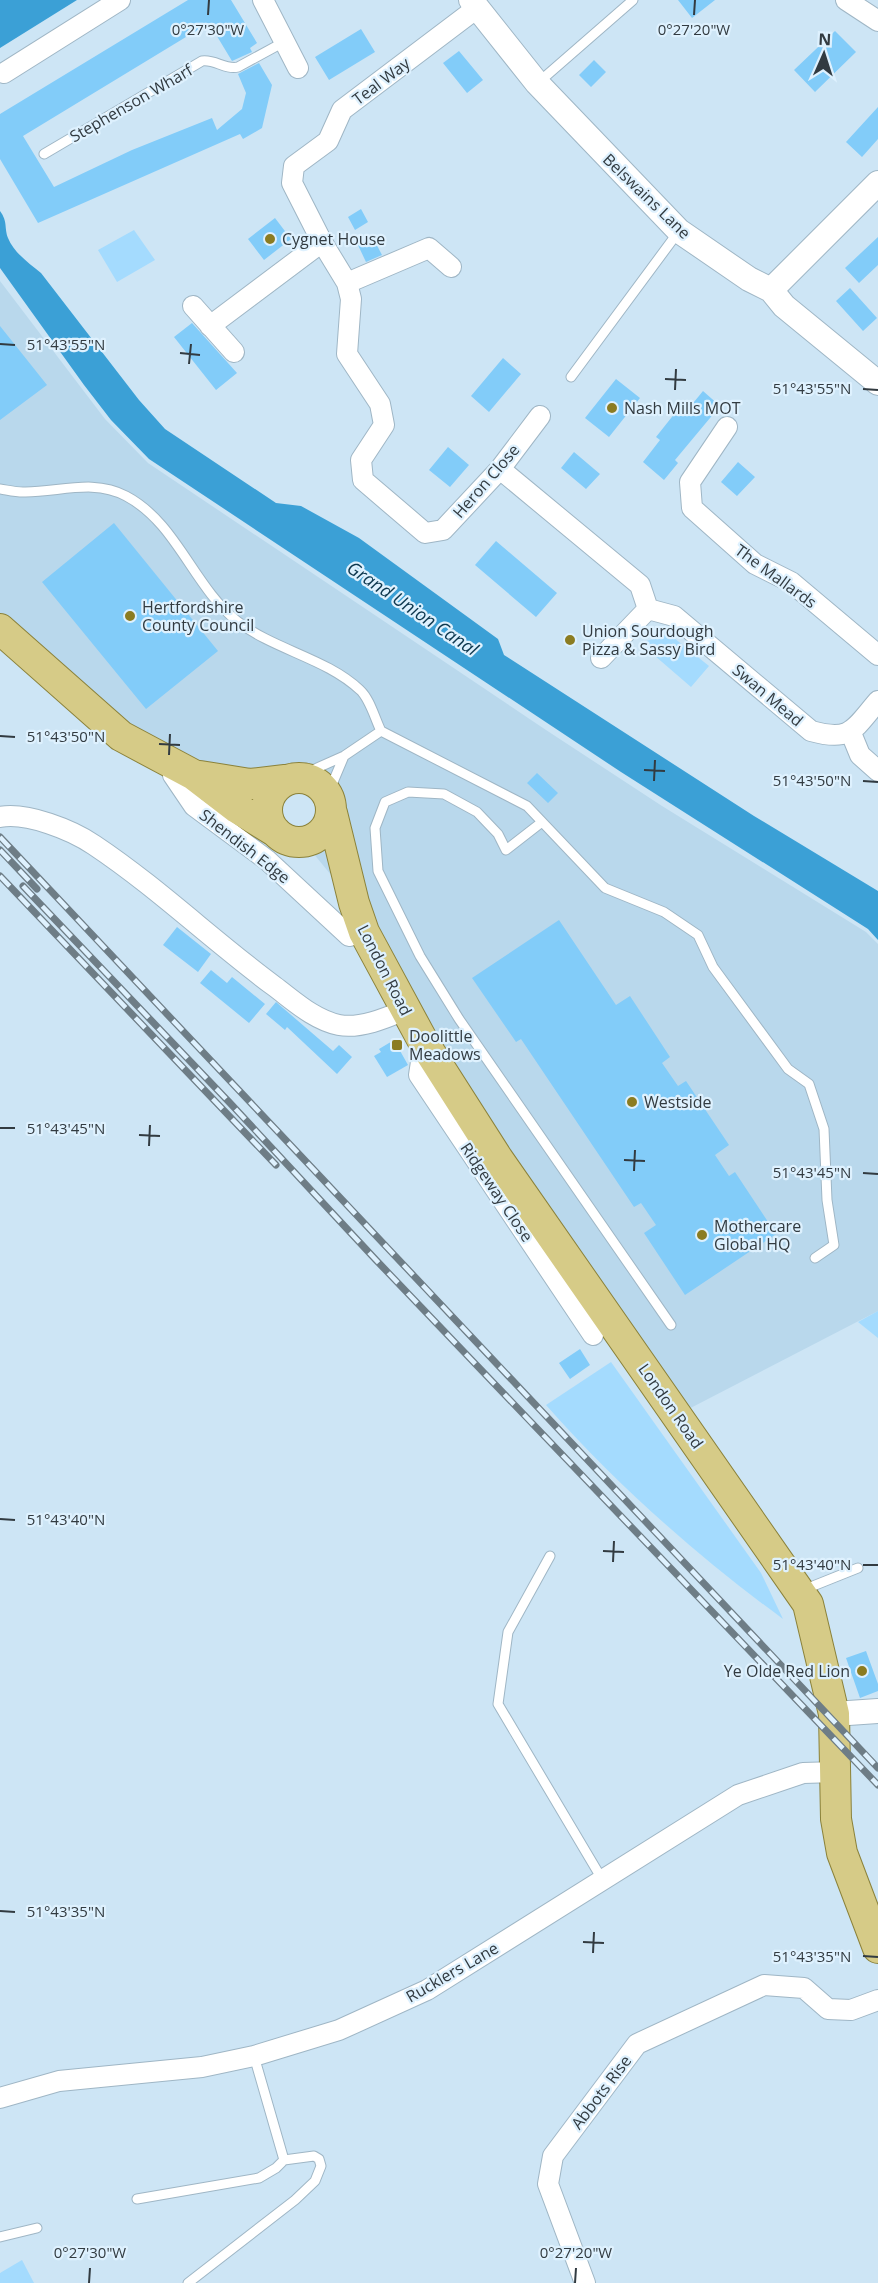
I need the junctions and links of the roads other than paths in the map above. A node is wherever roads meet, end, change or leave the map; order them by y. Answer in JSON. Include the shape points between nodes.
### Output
{"nodes":[{"id":1,"x":120,"y":0,"type":"edge"},
{"id":2,"x":263,"y":0,"type":"edge"},
{"id":3,"x":633,"y":0,"type":"edge"},
{"id":4,"x":846,"y":0,"type":"edge"},
{"id":5,"x":474,"y":4,"type":"edge"},
{"id":6,"x":878,"y":21,"type":"edge"},
{"id":7,"x":284,"y":42,"type":"junction"},
{"id":8,"x":298,"y":68,"type":"dead end"},
{"id":9,"x":4,"y":73,"type":"dead end"},
{"id":10,"x":537,"y":83,"type":"junction"},
{"id":11,"x":44,"y":154,"type":"dead end"},
{"id":12,"x":878,"y":183,"type":"edge"},
{"id":13,"x":679,"y":231,"type":"junction"},
{"id":14,"x":322,"y":242,"type":"junction"},
{"id":15,"x":452,"y":267,"type":"dead end"},
{"id":16,"x":347,"y":283,"type":"junction"},
{"id":17,"x":771,"y":290,"type":"junction"},
{"id":18,"x":193,"y":306,"type":"dead end"},
{"id":19,"x":210,"y":326,"type":"junction"},
{"id":20,"x":234,"y":352,"type":"dead end"},
{"id":21,"x":571,"y":377,"type":"dead end"},
{"id":22,"x":878,"y":383,"type":"edge"},
{"id":23,"x":540,"y":416,"type":"dead end"},
{"id":24,"x":727,"y":427,"type":"dead end"},
{"id":25,"x":500,"y":468,"type":"junction"},
{"id":26,"x":0,"y":489,"type":"edge"},
{"id":27,"x":425,"y":533,"type":"joint"},
{"id":28,"x":648,"y":609,"type":"junction"},
{"id":29,"x":0,"y":629,"type":"edge"},
{"id":30,"x":878,"y":655,"type":"edge"},
{"id":31,"x":601,"y":658,"type":"dead end"},
{"id":32,"x":878,"y":701,"type":"edge"},
{"id":33,"x":381,"y":731,"type":"junction"},
{"id":34,"x":851,"y":733,"type":"junction"},
{"id":35,"x":344,"y":756,"type":"junction"},
{"id":36,"x":182,"y":768,"type":"junction"},
{"id":37,"x":878,"y":771,"type":"edge"},
{"id":38,"x":291,"y":779,"type":"junction"},
{"id":39,"x":330,"y":804,"type":"junction"},
{"id":40,"x":3,"y":817,"type":"edge"},
{"id":41,"x":542,"y":822,"type":"junction"},
{"id":42,"x":284,"y":837,"type":"junction"},
{"id":43,"x":354,"y":903,"type":"junction"},
{"id":44,"x":364,"y":932,"type":"junction"},
{"id":45,"x":405,"y":1010,"type":"junction"},
{"id":46,"x":424,"y":1043,"type":"junction"},
{"id":47,"x":816,"y":1258,"type":"dead end"},
{"id":48,"x":671,"y":1325,"type":"dead end"},
{"id":49,"x":593,"y":1335,"type":"dead end"},
{"id":50,"x":550,"y":1556,"type":"dead end"},
{"id":51,"x":858,"y":1568,"type":"dead end"},
{"id":52,"x":800,"y":1591,"type":"junction"},
{"id":53,"x":878,"y":1711,"type":"edge"},
{"id":54,"x":834,"y":1714,"type":"junction"},
{"id":55,"x":836,"y":1772,"type":"junction"},
{"id":56,"x":602,"y":1879,"type":"junction"},
{"id":57,"x":878,"y":1948,"type":"edge"},
{"id":58,"x":878,"y":2000,"type":"edge"},
{"id":59,"x":254,"y":2056,"type":"junction"},
{"id":60,"x":0,"y":2098,"type":"edge"},
{"id":61,"x":284,"y":2160,"type":"junction"},
{"id":62,"x":137,"y":2199,"type":"dead end"},
{"id":63,"x":37,"y":2228,"type":"dead end"},
{"id":64,"x":0,"y":2237,"type":"edge"},
{"id":65,"x":189,"y":2283,"type":"edge"},
{"id":66,"x":585,"y":2283,"type":"edge"}],
"edges":[{"from":1,"to":9,"type":"street"},
{"from":2,"to":7,"type":"street"},
{"from":3,"to":10,"type":"lane"},
{"from":4,"to":6,"type":"street"},
{"from":5,"to":10,"type":"street","name":"Belswains Lane"},
{"from":5,"to":14,"type":"street","name":"Teal Way","via":[[342,111],[328,141],[294,166],[292,183]]},
{"from":7,"to":8,"type":"street"},
{"from":7,"to":11,"type":"lane","name":"Stephenson Wharf","via":[[238,67],[202,61]]},
{"from":10,"to":13,"type":"street","name":"Belswains Lane"},
{"from":12,"to":17,"type":"street"},
{"from":13,"to":17,"type":"street","name":"Belswains Lane"},
{"from":13,"to":21,"type":"lane"},
{"from":14,"to":16,"type":"street","name":"Teal Way"},
{"from":14,"to":19,"type":"street"},
{"from":15,"to":16,"type":"street","via":[[429,248]]},
{"from":16,"to":27,"type":"street","name":"Teal Way","via":[[351,299],[346,354],[380,404],[384,425],[362,460],[363,480]]},
{"from":17,"to":22,"type":"street","name":"Belswains Lane","via":[[784,306]]},
{"from":18,"to":19,"type":"street"},
{"from":19,"to":20,"type":"street"},
{"from":23,"to":25,"type":"street","name":"Heron Close"},
{"from":24,"to":30,"type":"street","name":"The Mallards","via":[[690,482],[692,508],[754,564],[791,582]]},
{"from":25,"to":27,"type":"street","name":"Heron Close","via":[[443,530]]},
{"from":25,"to":28,"type":"street","via":[[640,585]]},
{"from":26,"to":33,"type":"lane","via":[[22,493],[100,486],[126,496],[159,522],[214,598],[237,621],[337,674],[362,692]]},
{"from":28,"to":31,"type":"street"},
{"from":28,"to":34,"type":"street","name":"Swan Mead","via":[[675,616],[811,731],[831,737]]},
{"from":29,"to":36,"type":"main road","name":"London Road","via":[[121,736]]},
{"from":32,"to":34,"type":"street"},
{"from":33,"to":35,"type":"lane"},
{"from":33,"to":41,"type":"lane","via":[[526,806]]},
{"from":34,"to":37,"type":"street","via":[[860,755]]},
{"from":35,"to":38,"type":"lane"},
{"from":35,"to":39,"type":"lane"},
{"from":36,"to":38,"type":"main road","name":"London Road","via":[[250,784]]},
{"from":36,"to":42,"type":"main road","name":"London Road"},
{"from":36,"to":44,"type":"street","name":"Shendish Edge","via":[[173,775],[194,807],[267,860],[349,936]]},
{"from":38,"to":39,"type":"main road","via":[[310,779],[320,785]]},
{"from":38,"to":42,"type":"main road","via":[[273,791],[268,801],[267,817]]},
{"from":39,"to":42,"type":"main road","via":[[329,824],[317,837],[304,842]]},
{"from":39,"to":43,"type":"main road","name":"London Road"},
{"from":40,"to":45,"type":"street","via":[[27,818],[93,844],[313,1015],[340,1025],[363,1024]]},
{"from":41,"to":47,"type":"lane","via":[[605,888],[664,912],[698,935],[713,967],[788,1069],[809,1084],[824,1130],[827,1200],[834,1245]]},
{"from":41,"to":48,"type":"lane","via":[[506,850],[498,834],[477,812],[444,794],[408,792],[385,802],[375,828],[378,871],[420,956],[459,1019]]},
{"from":42,"to":43,"type":"main road","name":"London Road","via":[[316,857]]},
{"from":43,"to":44,"type":"main road","name":"London Road"},
{"from":44,"to":45,"type":"main road","name":"London Road"},
{"from":45,"to":46,"type":"main road","name":"London Road"},
{"from":46,"to":49,"type":"street","name":"Ridgeway Close","via":[[418,1075]]},
{"from":46,"to":52,"type":"main road","name":"London Road","via":[[498,1159]]},
{"from":50,"to":56,"type":"lane","via":[[508,1632],[498,1704]]},
{"from":51,"to":52,"type":"lane"},
{"from":52,"to":54,"type":"main road","name":"London Road","via":[[808,1604]]},
{"from":53,"to":54,"type":"street"},
{"from":54,"to":55,"type":"main road","name":"London Road"},
{"from":55,"to":56,"type":"street","name":"Rucklers Lane","via":[[803,1773],[738,1795]]},
{"from":55,"to":57,"type":"main road","name":"London Road","via":[[836,1819],[842,1853]]},
{"from":56,"to":59,"type":"street","name":"Rucklers Lane","via":[[427,1990],[339,2030]]},
{"from":58,"to":66,"type":"street","name":"Abbots Rise","via":[[851,2010],[828,2009],[804,1988],[764,1985],[637,2044],[553,2156],[548,2184]]},
{"from":59,"to":60,"type":"street","name":"Rucklers Lane","via":[[202,2067],[59,2081]]},
{"from":59,"to":61,"type":"lane"},
{"from":61,"to":62,"type":"lane","via":[[259,2178]]},
{"from":61,"to":65,"type":"lane","via":[[314,2156],[320,2159],[321,2166],[315,2181],[295,2200]]},
{"from":63,"to":64,"type":"lane"}]}
